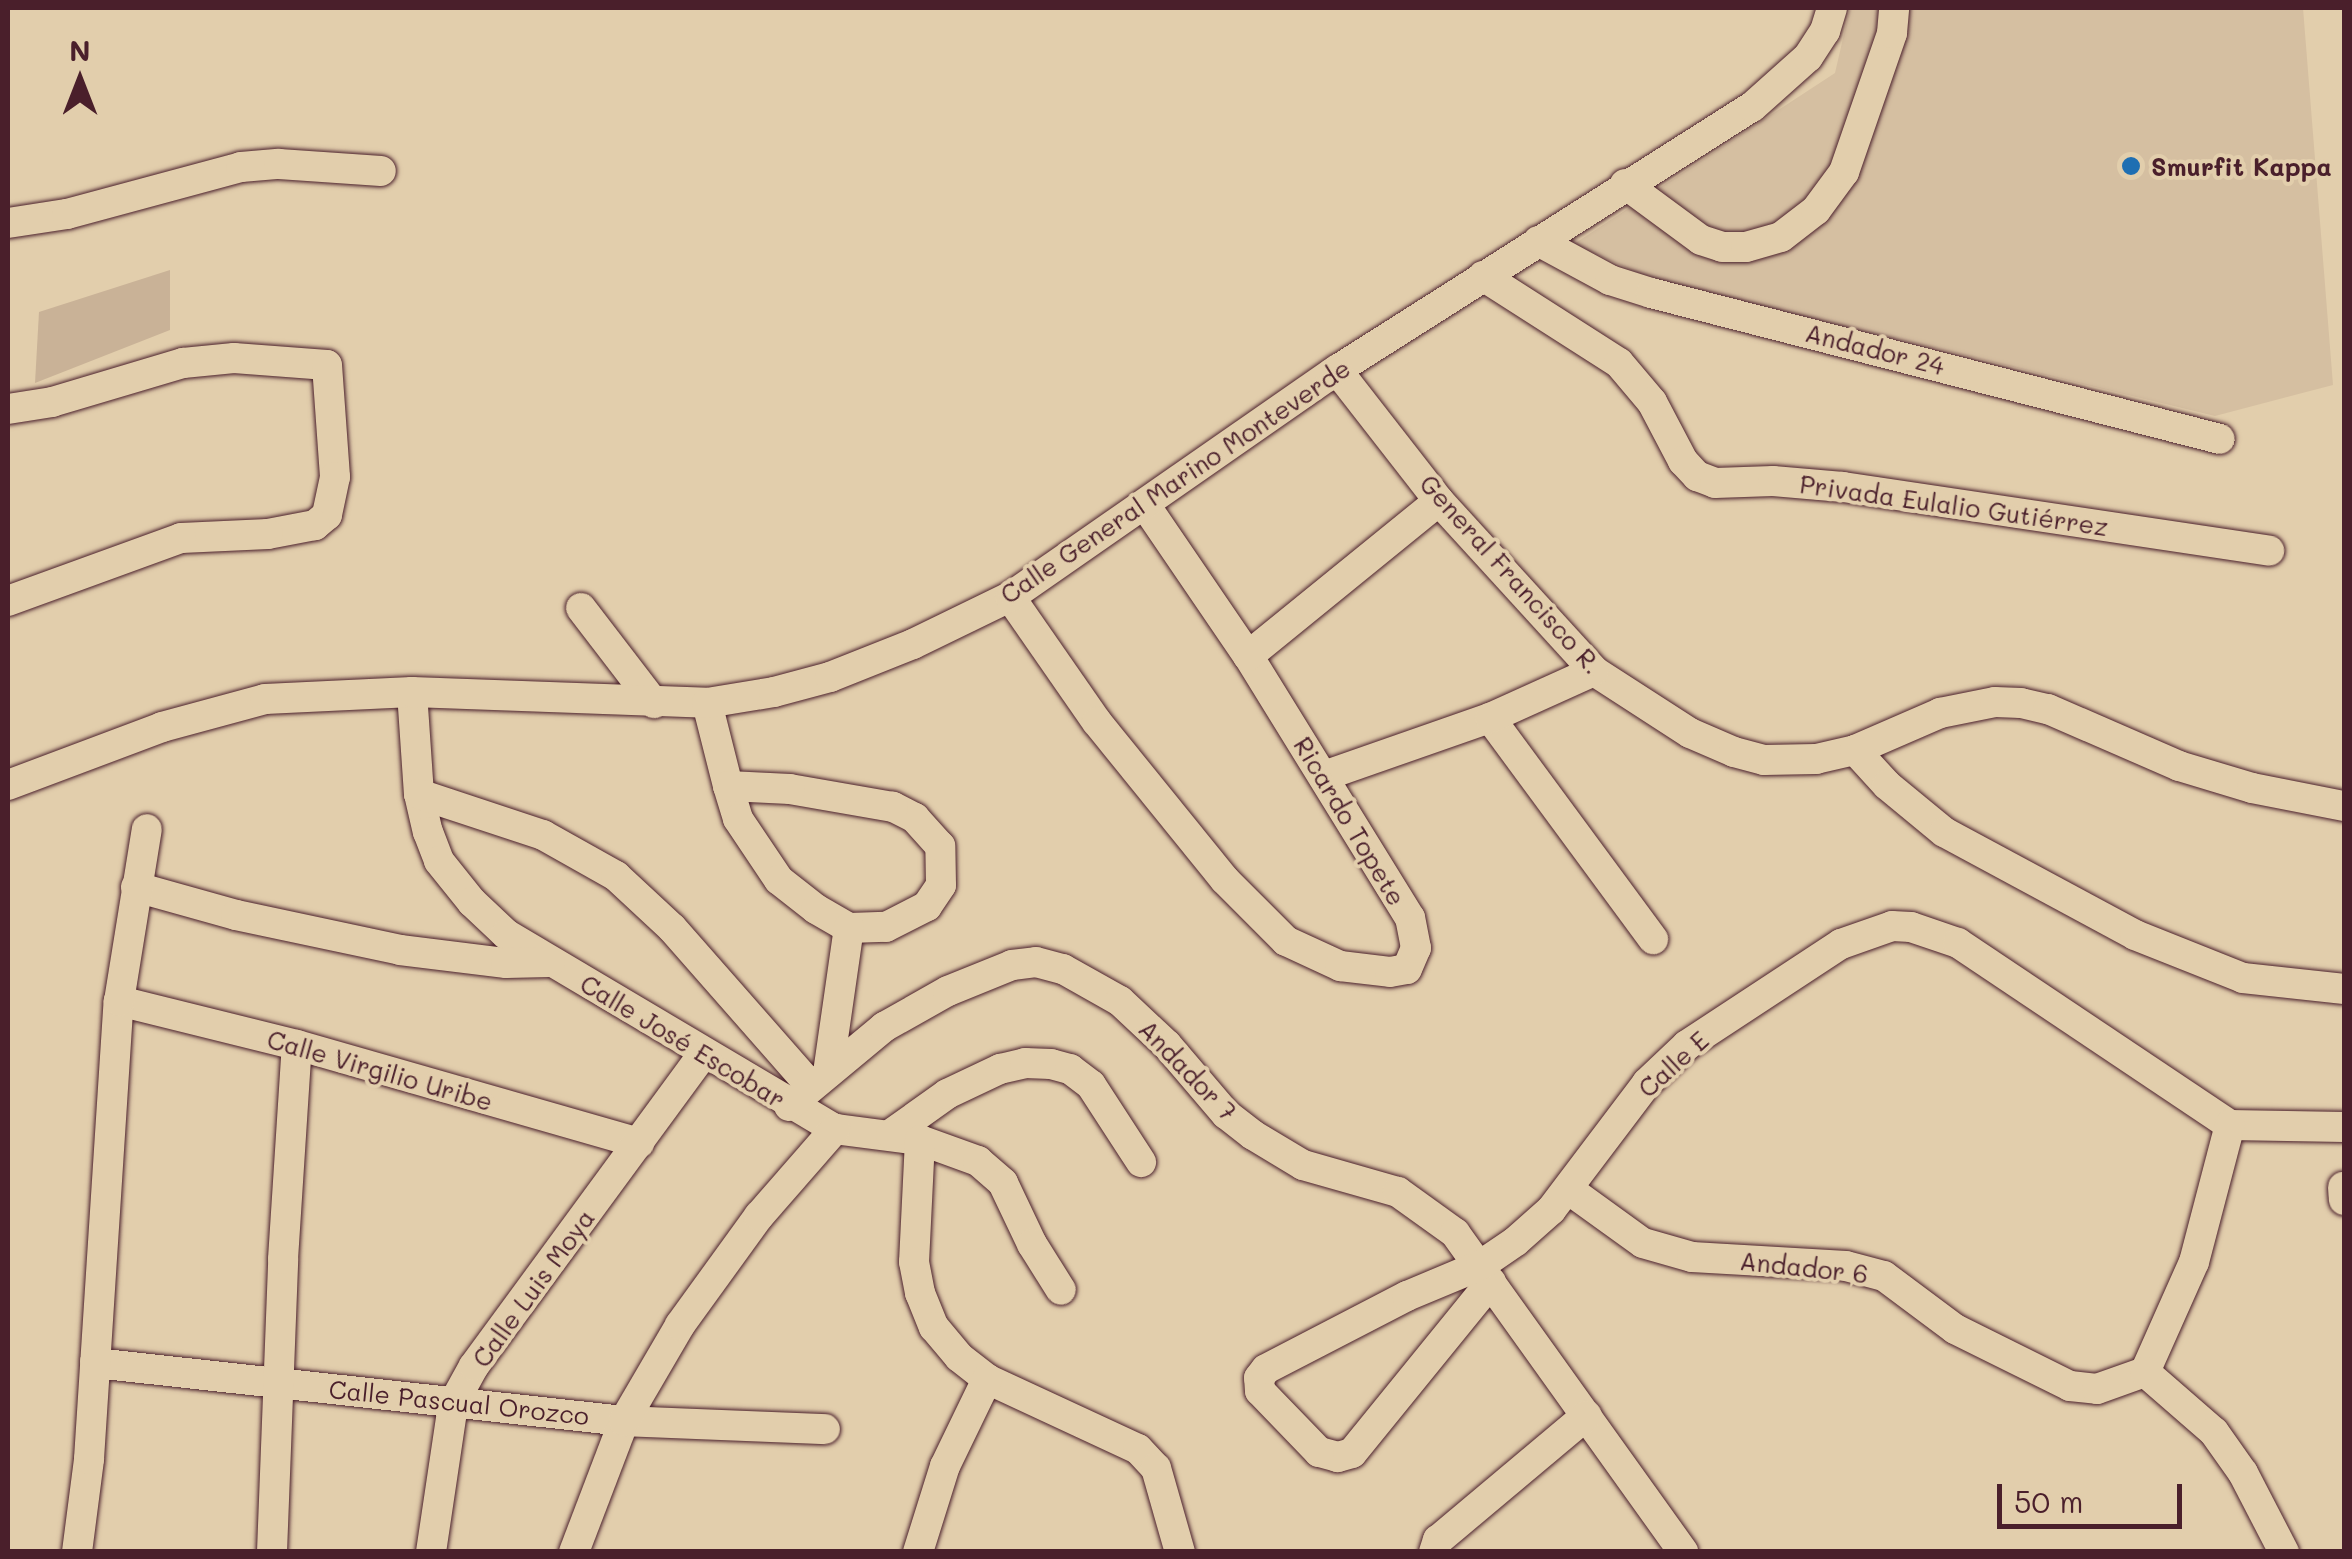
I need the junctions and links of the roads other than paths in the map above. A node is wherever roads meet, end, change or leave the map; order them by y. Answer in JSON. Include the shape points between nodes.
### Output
{"nodes":[{"id":1,"x":1832,"y":8,"type":"edge"},
{"id":2,"x":1894,"y":8,"type":"edge"},
{"id":3,"x":381,"y":170,"type":"dead end"},
{"id":4,"x":1624,"y":184,"type":"junction"},
{"id":5,"x":8,"y":223,"type":"edge"},
{"id":6,"x":1538,"y":240,"type":"junction"},
{"id":7,"x":1483,"y":276,"type":"junction"},
{"id":8,"x":1337,"y":370,"type":"junction"},
{"id":9,"x":8,"y":409,"type":"edge"},
{"id":10,"x":2220,"y":439,"type":"dead end"},
{"id":11,"x":1439,"y":502,"type":"junction"},
{"id":12,"x":1145,"y":505,"type":"junction"},
{"id":13,"x":2270,"y":551,"type":"dead end"},
{"id":14,"x":1010,"y":597,"type":"junction"},
{"id":15,"x":8,"y":601,"type":"edge"},
{"id":16,"x":581,"y":608,"type":"dead end"},
{"id":17,"x":1248,"y":656,"type":"junction"},
{"id":18,"x":1594,"y":670,"type":"junction"},
{"id":19,"x":412,"y":692,"type":"junction"},
{"id":20,"x":654,"y":703,"type":"junction"},
{"id":21,"x":707,"y":703,"type":"junction"},
{"id":22,"x":1490,"y":718,"type":"junction"},
{"id":23,"x":1855,"y":750,"type":"junction"},
{"id":24,"x":11,"y":773,"type":"edge"},
{"id":25,"x":1324,"y":776,"type":"junction"},
{"id":26,"x":728,"y":786,"type":"junction"},
{"id":27,"x":419,"y":794,"type":"junction"},
{"id":28,"x":2344,"y":806,"type":"edge"},
{"id":29,"x":147,"y":830,"type":"dead end"},
{"id":30,"x":136,"y":887,"type":"junction"},
{"id":31,"x":849,"y":928,"type":"junction"},
{"id":32,"x":1653,"y":939,"type":"dead end"},
{"id":33,"x":552,"y":962,"type":"junction"},
{"id":34,"x":2344,"y":989,"type":"edge"},
{"id":35,"x":119,"y":1002,"type":"junction"},
{"id":36,"x":298,"y":1045,"type":"junction"},
{"id":37,"x":704,"y":1053,"type":"junction"},
{"id":38,"x":809,"y":1088,"type":"junction"},
{"id":39,"x":2230,"y":1125,"type":"junction"},
{"id":40,"x":2344,"y":1127,"type":"edge"},
{"id":41,"x":834,"y":1129,"type":"junction"},
{"id":42,"x":906,"y":1137,"type":"junction"},
{"id":43,"x":639,"y":1144,"type":"junction"},
{"id":44,"x":1141,"y":1162,"type":"dead end"},
{"id":45,"x":1568,"y":1189,"type":"junction"},
{"id":46,"x":1486,"y":1274,"type":"junction"},
{"id":47,"x":1061,"y":1290,"type":"dead end"},
{"id":48,"x":95,"y":1363,"type":"junction"},
{"id":49,"x":2146,"y":1372,"type":"junction"},
{"id":50,"x":987,"y":1379,"type":"junction"},
{"id":51,"x":277,"y":1380,"type":"junction"},
{"id":52,"x":453,"y":1404,"type":"junction"},
{"id":53,"x":1588,"y":1415,"type":"junction"},
{"id":54,"x":624,"y":1421,"type":"junction"},
{"id":55,"x":825,"y":1429,"type":"dead end"},
{"id":56,"x":77,"y":1552,"type":"edge"},
{"id":57,"x":272,"y":1552,"type":"edge"},
{"id":58,"x":430,"y":1552,"type":"edge"},
{"id":59,"x":574,"y":1552,"type":"edge"},
{"id":60,"x":918,"y":1552,"type":"edge"},
{"id":61,"x":1180,"y":1552,"type":"edge"},
{"id":62,"x":1434,"y":1552,"type":"edge"},
{"id":63,"x":1682,"y":1552,"type":"edge"},
{"id":64,"x":2284,"y":1552,"type":"edge"}],
"edges":[{"from":1,"to":4,"type":"street","name":"Calle General Marino Monteverde","via":[[1808,58],[1752,107]]},
{"from":2,"to":4,"type":"street","via":[[1867,117],[1844,172],[1816,210],[1782,237],[1746,247],[1701,240]]},
{"from":3,"to":5,"type":"street","via":[[241,167],[68,214]]},
{"from":4,"to":6,"type":"street","name":"Calle General Marino Monteverde"},
{"from":6,"to":7,"type":"street","name":"Calle General Marino Monteverde"},
{"from":6,"to":10,"type":"street","name":"Andador 24","via":[[1610,280],[1651,293]]},
{"from":7,"to":8,"type":"street","name":"Calle General Marino Monteverde"},
{"from":7,"to":13,"type":"street","name":"Privada Eulalio Gutiérrez","via":[[1619,363],[1652,402],[1683,461],[1715,483],[1842,487]]},
{"from":8,"to":11,"type":"street","name":"General Francisco R."},
{"from":8,"to":12,"type":"street","name":"Calle General Marino Monteverde"},
{"from":9,"to":15,"type":"street","via":[[183,363],[234,358],[327,365],[334,496],[316,524],[181,538]]},
{"from":11,"to":17,"type":"street"},
{"from":11,"to":18,"type":"street","name":"General Francisco R."},
{"from":12,"to":14,"type":"street","name":"Calle General Marino Monteverde"},
{"from":12,"to":17,"type":"street","name":"Ricardo Topete"},
{"from":14,"to":21,"type":"street","name":"Calle General Marino Monteverde","via":[[830,677]]},
{"from":14,"to":25,"type":"street","name":"Ricardo Topete","via":[[1108,736],[1225,880],[1286,941],[1340,966],[1407,968],[1416,948],[1410,918]]},
{"from":16,"to":20,"type":"street"},
{"from":17,"to":25,"type":"street","name":"Ricardo Topete"},
{"from":18,"to":22,"type":"street"},
{"from":18,"to":23,"type":"street","name":"General Francisco R.","via":[[1690,733],[1734,752],[1786,762]]},
{"from":19,"to":20,"type":"street","name":"Calle General Marino Monteverde"},
{"from":19,"to":24,"type":"street","name":"Calle General Marino Monteverde","via":[[265,699]]},
{"from":19,"to":27,"type":"street","name":"Calle José Escobar"},
{"from":20,"to":21,"type":"street","name":"Calle General Marino Monteverde"},
{"from":21,"to":26,"type":"street"},
{"from":22,"to":25,"type":"street"},
{"from":22,"to":32,"type":"street"},
{"from":23,"to":28,"type":"street","name":"General Francisco R.","via":[[1940,713],[2021,703],[2179,766]]},
{"from":23,"to":34,"type":"street","via":[[1944,832],[2135,935],[2243,978]]},
{"from":26,"to":31,"type":"street","via":[[746,834],[780,880]]},
{"from":26,"to":31,"type":"street","via":[[863,800],[893,807],[928,830],[943,866],[927,906],[886,926]]},
{"from":27,"to":33,"type":"street","name":"Calle José Escobar","via":[[440,861],[472,902],[506,934]]},
{"from":27,"to":38,"type":"street","via":[[543,835],[616,876],[672,928]]},
{"from":29,"to":30,"type":"street"},
{"from":30,"to":33,"type":"street","via":[[400,950]]},
{"from":30,"to":35,"type":"street"},
{"from":31,"to":38,"type":"street"},
{"from":33,"to":37,"type":"street","name":"Calle José Escobar"},
{"from":35,"to":36,"type":"street","name":"Calle Virgilio Uribe"},
{"from":35,"to":48,"type":"street"},
{"from":36,"to":43,"type":"street","name":"Calle Virgilio Uribe"},
{"from":36,"to":51,"type":"street"},
{"from":37,"to":38,"type":"street","name":"Calle José Escobar"},
{"from":37,"to":43,"type":"street","name":"Calle Luis Moya"},
{"from":38,"to":41,"type":"street","name":"Calle José Escobar"},
{"from":38,"to":46,"type":"street","name":"Andador 7","via":[[884,1026],[948,991],[1012,965],[1050,964],[1120,1002],[1252,1135],[1303,1165],[1398,1192],[1455,1233]]},
{"from":39,"to":40,"type":"street"},
{"from":39,"to":45,"type":"street","name":"Calle E","via":[[1958,943],[1911,926],[1874,930],[1841,944],[1687,1046],[1646,1083]]},
{"from":39,"to":49,"type":"street","via":[[2194,1262]]},
{"from":41,"to":42,"type":"street","name":"Calle José Escobar"},
{"from":41,"to":54,"type":"street","via":[[718,1268]]},
{"from":42,"to":44,"type":"street","via":[[946,1094],[1000,1069],[1051,1064],[1070,1068],[1091,1086]]},
{"from":42,"to":47,"type":"street","name":"Calle José Escobar","via":[[978,1161],[1003,1182]]},
{"from":42,"to":50,"type":"street","via":[[920,1293],[934,1327]]},
{"from":43,"to":52,"type":"street","name":"Calle Luis Moya","via":[[474,1366]]},
{"from":45,"to":46,"type":"street","name":"Calle E"},
{"from":45,"to":49,"type":"street","name":"Andador 6","via":[[1643,1243],[1692,1256],[1846,1266],[1884,1276],[1955,1329],[2070,1386],[2097,1389]]},
{"from":46,"to":46,"type":"street","via":[[1406,1296],[1261,1373],[1260,1391],[1304,1441],[1329,1455],[1352,1453]]},
{"from":46,"to":53,"type":"street","name":"Andador 7"},
{"from":48,"to":51,"type":"street","name":"Calle Pascual Orozco"},
{"from":48,"to":56,"type":"street"},
{"from":49,"to":64,"type":"street","via":[[2214,1432]]},
{"from":50,"to":60,"type":"street","via":[[945,1466]]},
{"from":50,"to":61,"type":"street","via":[[1138,1449],[1156,1468]]},
{"from":51,"to":52,"type":"street","name":"Calle Pascual Orozco"},
{"from":51,"to":57,"type":"street"},
{"from":52,"to":54,"type":"street","name":"Calle Pascual Orozco"},
{"from":52,"to":58,"type":"street","name":"Calle Luis Moya"},
{"from":53,"to":62,"type":"street","via":[[1438,1540]]},
{"from":53,"to":63,"type":"street","name":"Andador 7"},
{"from":54,"to":55,"type":"street","name":"Calle Pascual Orozco"},
{"from":54,"to":59,"type":"street"}]}
